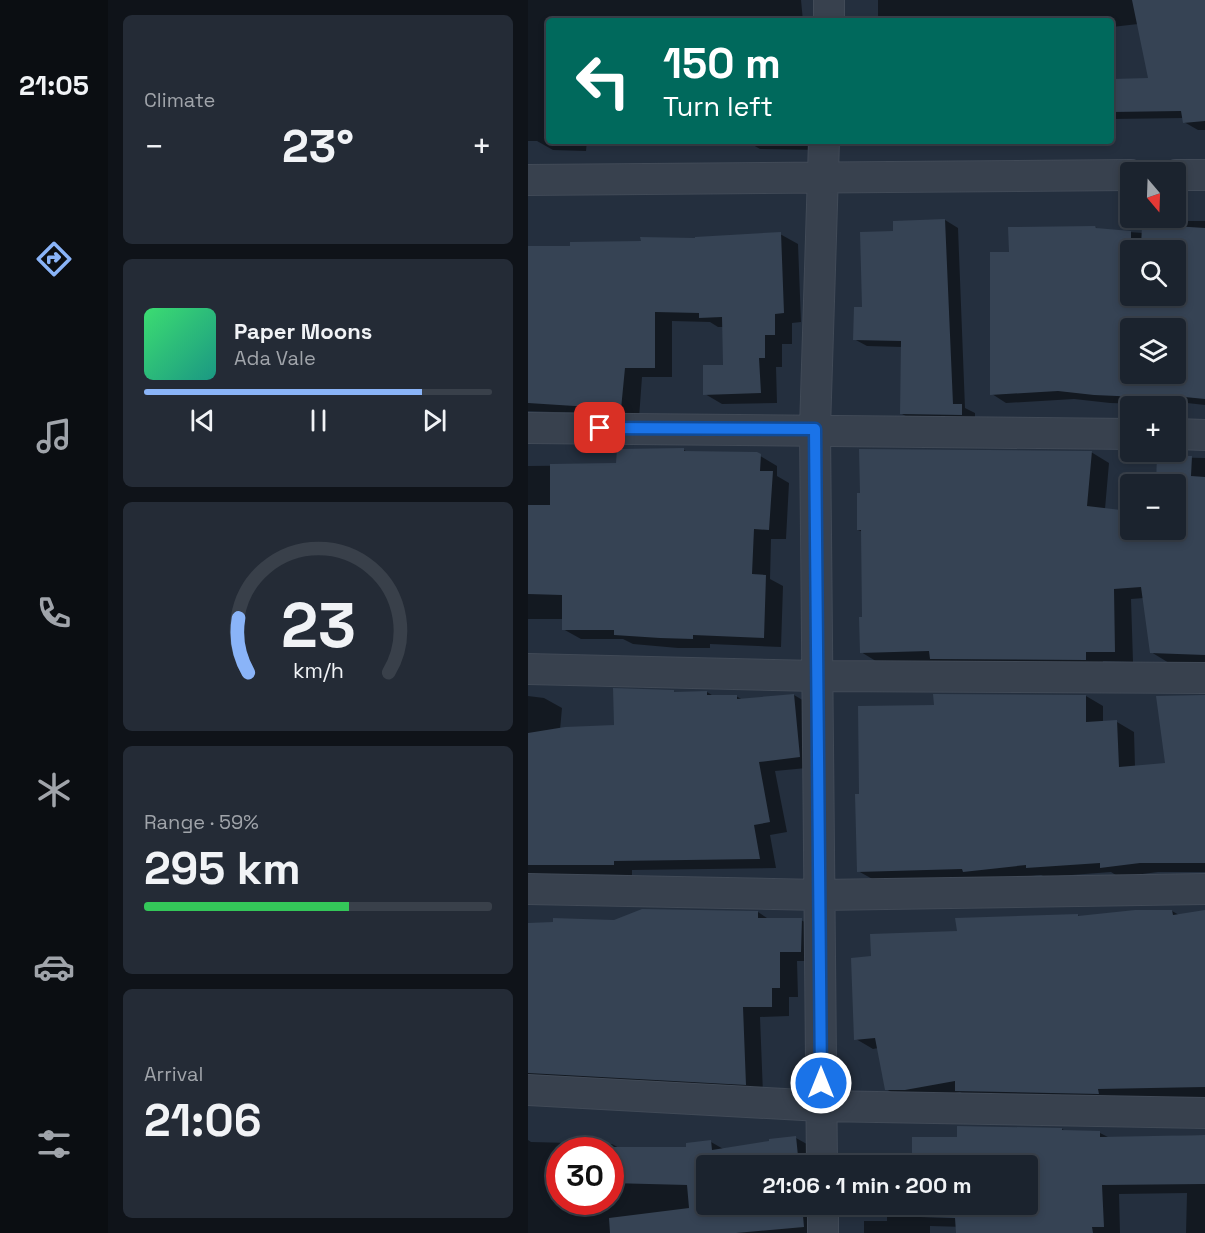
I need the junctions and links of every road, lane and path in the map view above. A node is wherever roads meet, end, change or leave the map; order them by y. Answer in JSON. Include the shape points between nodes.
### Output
{"nodes":[{"id":1,"x":829,"y":0,"type":"edge"},
{"id":2,"x":829,"y":18,"type":"edge"},
{"id":3,"x":824,"y":144,"type":"edge"},
{"id":4,"x":1120,"y":175,"type":"edge"},
{"id":5,"x":1186,"y":175,"type":"edge"},
{"id":6,"x":1205,"y":175,"type":"edge"},
{"id":7,"x":823,"y":178,"type":"junction"},
{"id":8,"x":528,"y":180,"type":"edge"},
{"id":9,"x":528,"y":428,"type":"edge"},
{"id":10,"x":815,"y":429,"type":"junction"},
{"id":11,"x":1120,"y":434,"type":"edge"},
{"id":12,"x":1186,"y":434,"type":"edge"},
{"id":13,"x":1205,"y":435,"type":"edge"},
{"id":14,"x":528,"y":669,"type":"edge"},
{"id":15,"x":817,"y":676,"type":"junction"},
{"id":16,"x":1205,"y":678,"type":"edge"},
{"id":17,"x":528,"y":889,"type":"edge"},
{"id":18,"x":1205,"y":889,"type":"edge"},
{"id":19,"x":820,"y":895,"type":"junction"},
{"id":20,"x":528,"y":1090,"type":"edge"},
{"id":21,"x":821,"y":1107,"type":"junction"},
{"id":22,"x":1205,"y":1113,"type":"edge"},
{"id":23,"x":822,"y":1155,"type":"edge"},
{"id":24,"x":823,"y":1215,"type":"edge"},
{"id":25,"x":823,"y":1233,"type":"edge"}],
"edges":[{"from":1,"to":2,"type":"street"},
{"from":3,"to":7,"type":"street"},
{"from":4,"to":7,"type":"street"},
{"from":5,"to":6,"type":"street"},
{"from":7,"to":8,"type":"street"},
{"from":7,"to":10,"type":"street"},
{"from":9,"to":10,"type":"street"},
{"from":10,"to":11,"type":"street"},
{"from":10,"to":15,"type":"street"},
{"from":12,"to":13,"type":"street"},
{"from":14,"to":15,"type":"street"},
{"from":15,"to":16,"type":"street"},
{"from":15,"to":19,"type":"street"},
{"from":17,"to":19,"type":"street"},
{"from":18,"to":19,"type":"street"},
{"from":19,"to":21,"type":"street"},
{"from":20,"to":21,"type":"street"},
{"from":21,"to":22,"type":"street"},
{"from":21,"to":23,"type":"street"},
{"from":24,"to":25,"type":"street"}]}
